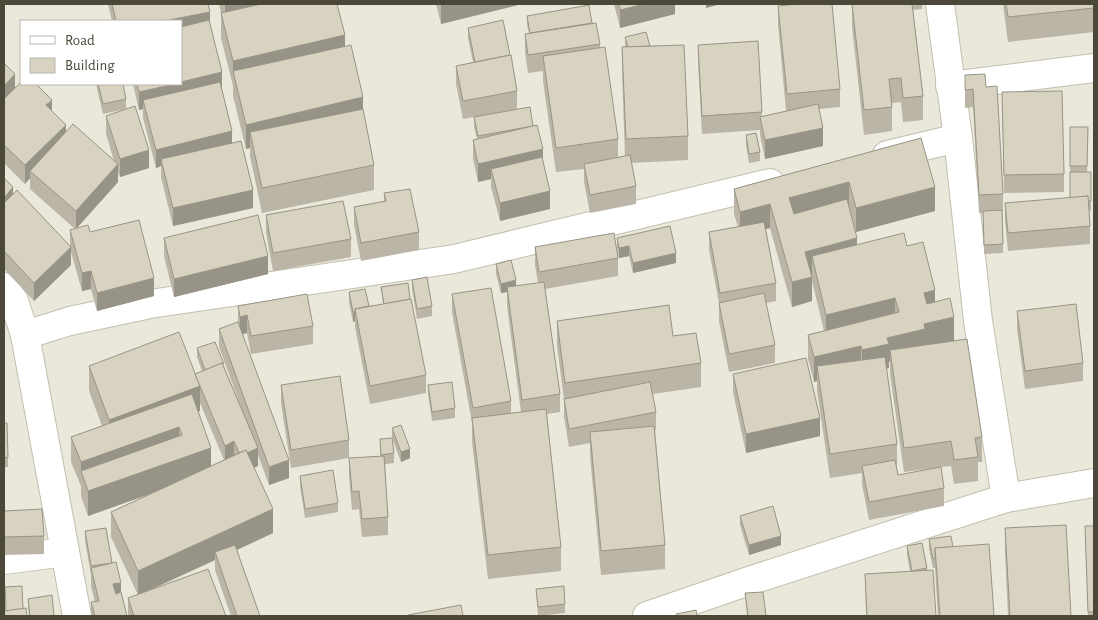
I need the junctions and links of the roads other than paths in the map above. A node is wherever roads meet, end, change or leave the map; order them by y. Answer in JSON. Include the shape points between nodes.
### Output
{"nodes":[{"id":1,"x":940,"y":4,"type":"edge"},
{"id":2,"x":1094,"y":68,"type":"edge"},
{"id":3,"x":950,"y":86,"type":"junction"},
{"id":4,"x":958,"y":138,"type":"junction"},
{"id":5,"x":861,"y":161,"type":"edge"},
{"id":6,"x":794,"y":178,"type":"edge"},
{"id":7,"x":4,"y":287,"type":"edge"},
{"id":8,"x":25,"y":335,"type":"junction"},
{"id":9,"x":1094,"y":483,"type":"edge"},
{"id":10,"x":1006,"y":498,"type":"junction"},
{"id":11,"x":65,"y":552,"type":"junction"},
{"id":12,"x":4,"y":560,"type":"edge"},
{"id":13,"x":77,"y":616,"type":"edge"},
{"id":14,"x":647,"y":616,"type":"edge"}],
"edges":[{"from":1,"to":3,"type":"street"},
{"from":2,"to":3,"type":"street"},
{"from":3,"to":4,"type":"street"},
{"from":4,"to":5,"type":"street"},
{"from":4,"to":10,"type":"street","via":[[978,321]]},
{"from":6,"to":8,"type":"street","via":[[454,259],[150,304],[70,321]]},
{"from":7,"to":8,"type":"street","via":[[14,302]]},
{"from":8,"to":11,"type":"street"},
{"from":9,"to":10,"type":"street"},
{"from":10,"to":14,"type":"street"},
{"from":11,"to":12,"type":"street"},
{"from":11,"to":13,"type":"street"}]}
